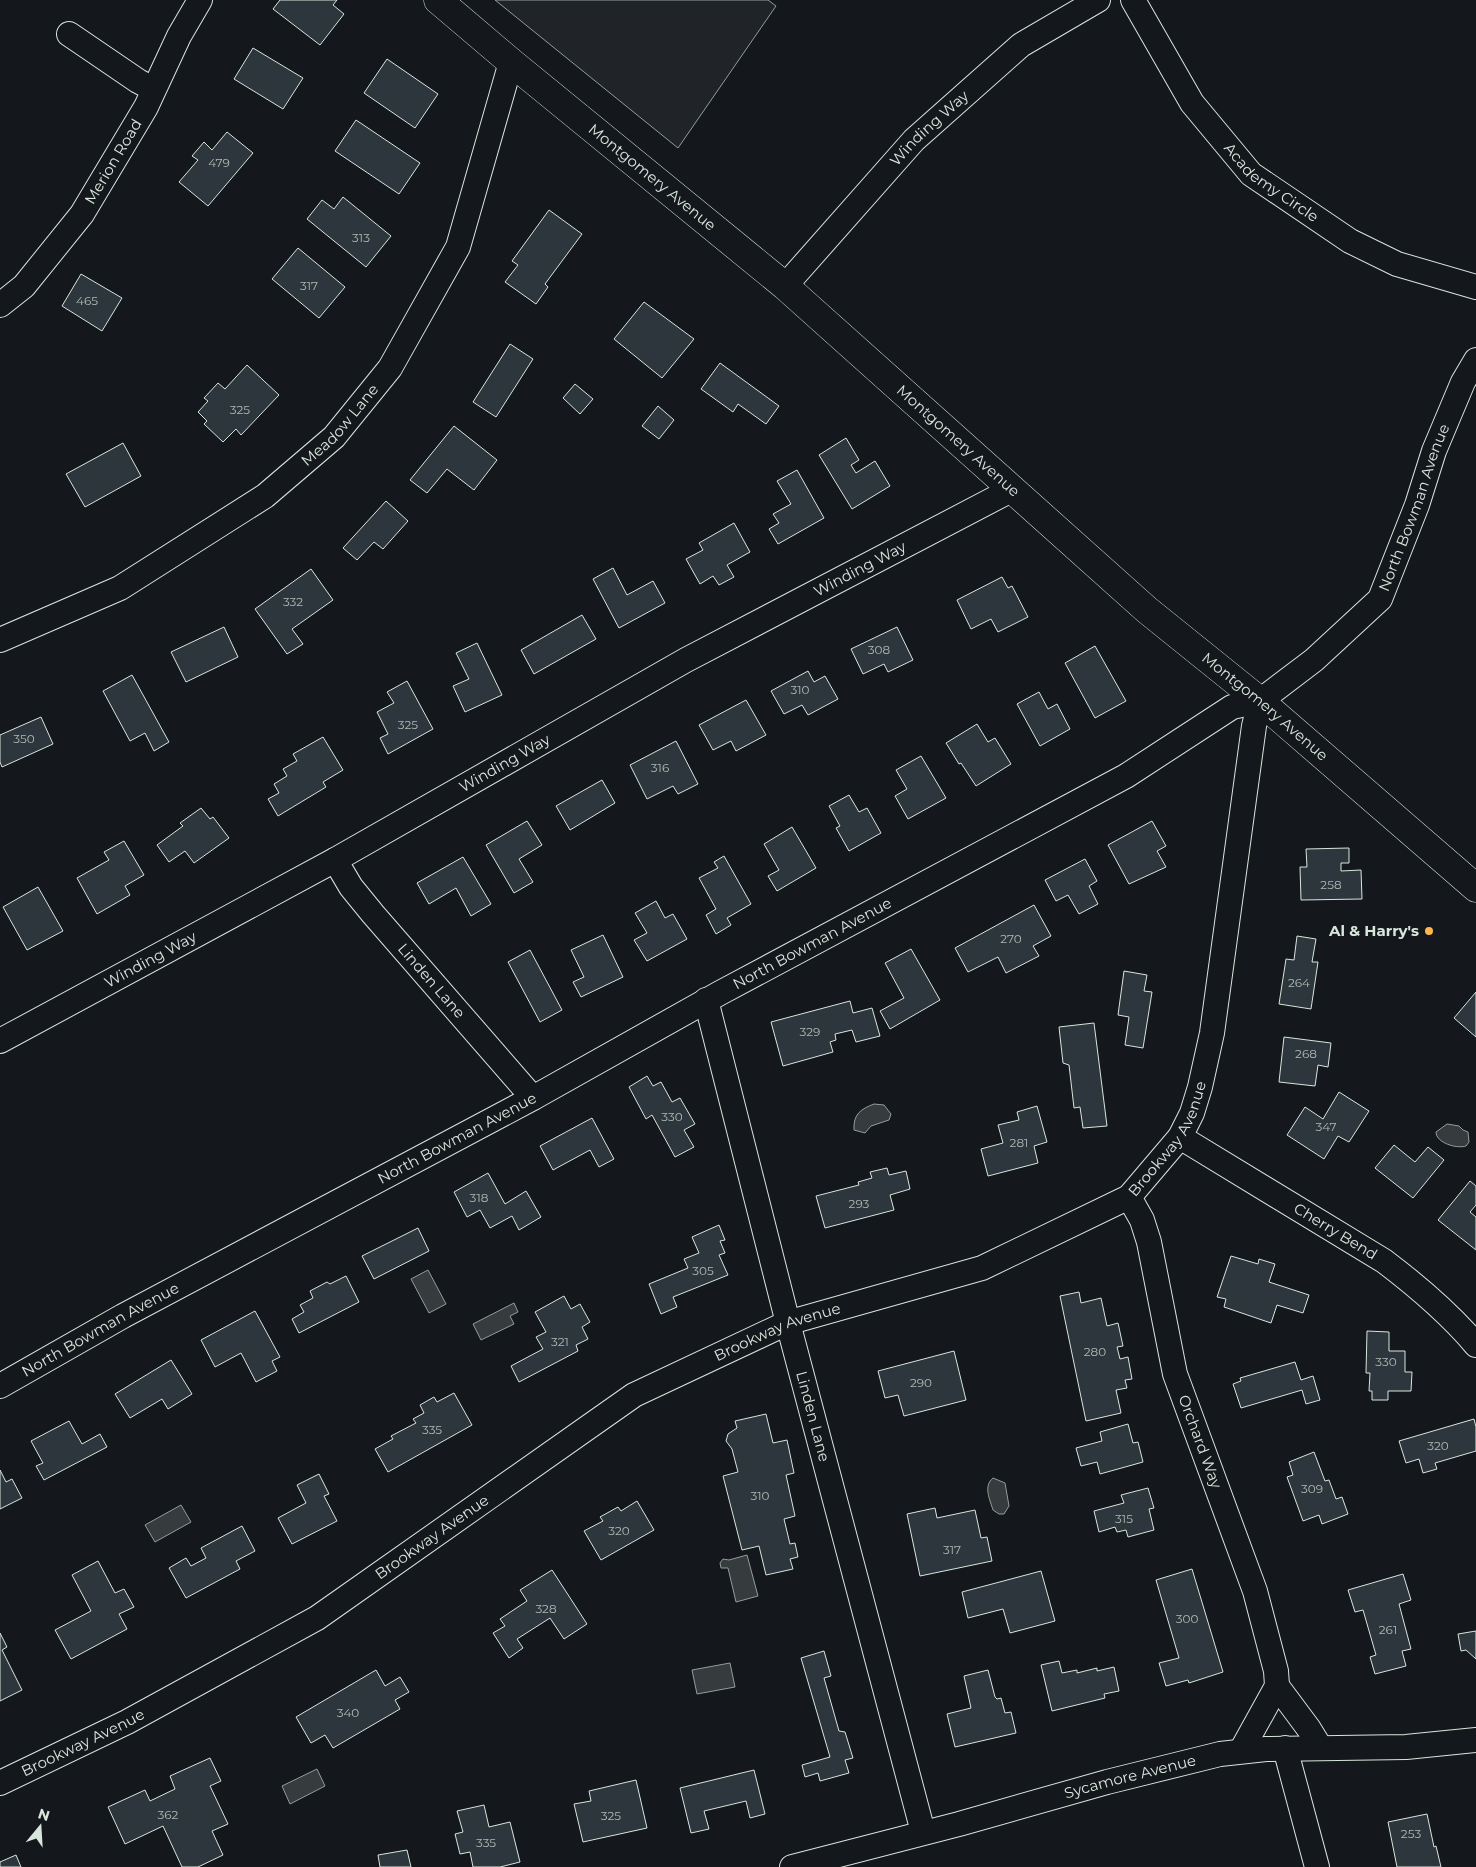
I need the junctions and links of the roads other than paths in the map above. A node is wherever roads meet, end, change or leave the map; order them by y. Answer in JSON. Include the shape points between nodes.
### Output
{"nodes":[{"id":1,"x":200,"y":0,"type":"edge"},
{"id":2,"x":438,"y":0,"type":"edge"},
{"id":3,"x":1098,"y":0,"type":"edge"},
{"id":4,"x":1133,"y":0,"type":"edge"},
{"id":5,"x":69,"y":34,"type":"dead end"},
{"id":6,"x":511,"y":62,"type":"junction"},
{"id":7,"x":153,"y":89,"type":"junction"},
{"id":8,"x":785,"y":286,"type":"junction"},
{"id":9,"x":1476,"y":287,"type":"edge"},
{"id":10,"x":0,"y":305,"type":"edge"},
{"id":11,"x":1476,"y":360,"type":"edge"},
{"id":12,"x":1012,"y":489,"type":"junction"},
{"id":13,"x":0,"y":640,"type":"edge"},
{"id":14,"x":1260,"y":701,"type":"junction"},
{"id":15,"x":334,"y":860,"type":"junction"},
{"id":16,"x":1476,"y":888,"type":"edge"},
{"id":17,"x":706,"y":1000,"type":"junction"},
{"id":18,"x":0,"y":1041,"type":"edge"},
{"id":19,"x":533,"y":1098,"type":"junction"},
{"id":20,"x":1180,"y":1137,"type":"junction"},
{"id":21,"x":1129,"y":1197,"type":"junction"},
{"id":22,"x":788,"y":1322,"type":"junction"},
{"id":23,"x":1476,"y":1345,"type":"edge"},
{"id":24,"x":0,"y":1386,"type":"edge"},
{"id":25,"x":1277,"y":1686,"type":"junction"},
{"id":26,"x":1476,"y":1740,"type":"edge"},
{"id":27,"x":1320,"y":1747,"type":"junction"},
{"id":28,"x":1285,"y":1748,"type":"junction"},
{"id":29,"x":1241,"y":1751,"type":"junction"},
{"id":30,"x":0,"y":1783,"type":"edge"},
{"id":31,"x":923,"y":1832,"type":"junction"},
{"id":32,"x":792,"y":1867,"type":"edge"},
{"id":33,"x":1317,"y":1867,"type":"edge"}],
"edges":[{"from":1,"to":7,"type":"street","name":"Merion Road"},
{"from":2,"to":6,"type":"main road","name":"Montgomery Avenue"},
{"from":3,"to":8,"type":"street","name":"Winding Way","via":[[1021,45],[914,140]]},
{"from":4,"to":9,"type":"street","name":"Academy Circle","via":[[1192,103],[1251,174],[1350,241],[1396,264]]},
{"from":5,"to":7,"type":"street"},
{"from":6,"to":8,"type":"main road","name":"Montgomery Avenue"},
{"from":6,"to":13,"type":"street","name":"Meadow Lane","via":[[458,247],[390,368],[334,437],[265,496],[120,588]]},
{"from":7,"to":10,"type":"street","name":"Merion Road","via":[[146,107],[82,214],[24,286]]},
{"from":8,"to":12,"type":"main road","name":"Montgomery Avenue"},
{"from":11,"to":14,"type":"street","name":"North Bowman Avenue","via":[[1463,382],[1434,451],[1417,505],[1380,599],[1314,660]]},
{"from":12,"to":14,"type":"main road","name":"Montgomery Avenue","via":[[1147,610]]},
{"from":12,"to":15,"type":"street","name":"Winding Way","via":[[686,660]]},
{"from":14,"to":16,"type":"main road","name":"Montgomery Avenue"},
{"from":14,"to":17,"type":"street","name":"North Bowman Avenue","via":[[1232,707],[1126,776]]},
{"from":14,"to":20,"type":"street","name":"Brookway Avenue","via":[[1212,1033],[1200,1087]]},
{"from":15,"to":18,"type":"street","name":"Winding Way"},
{"from":15,"to":19,"type":"street","name":"Linden Lane","via":[[373,914]]},
{"from":17,"to":19,"type":"street","name":"North Bowman Avenue"},
{"from":17,"to":22,"type":"street","name":"Linden Lane"},
{"from":19,"to":24,"type":"street","name":"North Bowman Avenue","via":[[123,1316]]},
{"from":20,"to":21,"type":"street","name":"Brookway Avenue"},
{"from":20,"to":23,"type":"street","name":"Cherry Bend","via":[[1384,1261],[1413,1283]]},
{"from":21,"to":22,"type":"street","name":"Brookway Avenue","via":[[982,1268]]},
{"from":21,"to":25,"type":"street","name":"Orchard Way","via":[[1142,1220],[1149,1242],[1176,1374],[1255,1590]]},
{"from":22,"to":30,"type":"street","name":"Brookway Avenue","via":[[634,1395],[317,1618],[127,1722]]},
{"from":22,"to":31,"type":"street","name":"Linden Lane"},
{"from":25,"to":27,"type":"street","name":"Orchard Way"},
{"from":25,"to":29,"type":"street"},
{"from":26,"to":27,"type":"street","name":"Sycamore Avenue","via":[[1406,1747]]},
{"from":27,"to":28,"type":"street","name":"Sycamore Avenue"},
{"from":28,"to":29,"type":"street","name":"Sycamore Avenue"},
{"from":28,"to":33,"type":"street"},
{"from":29,"to":31,"type":"street","name":"Sycamore Avenue","via":[[1107,1782]]},
{"from":31,"to":32,"type":"street","name":"Sycamore Avenue"}]}
